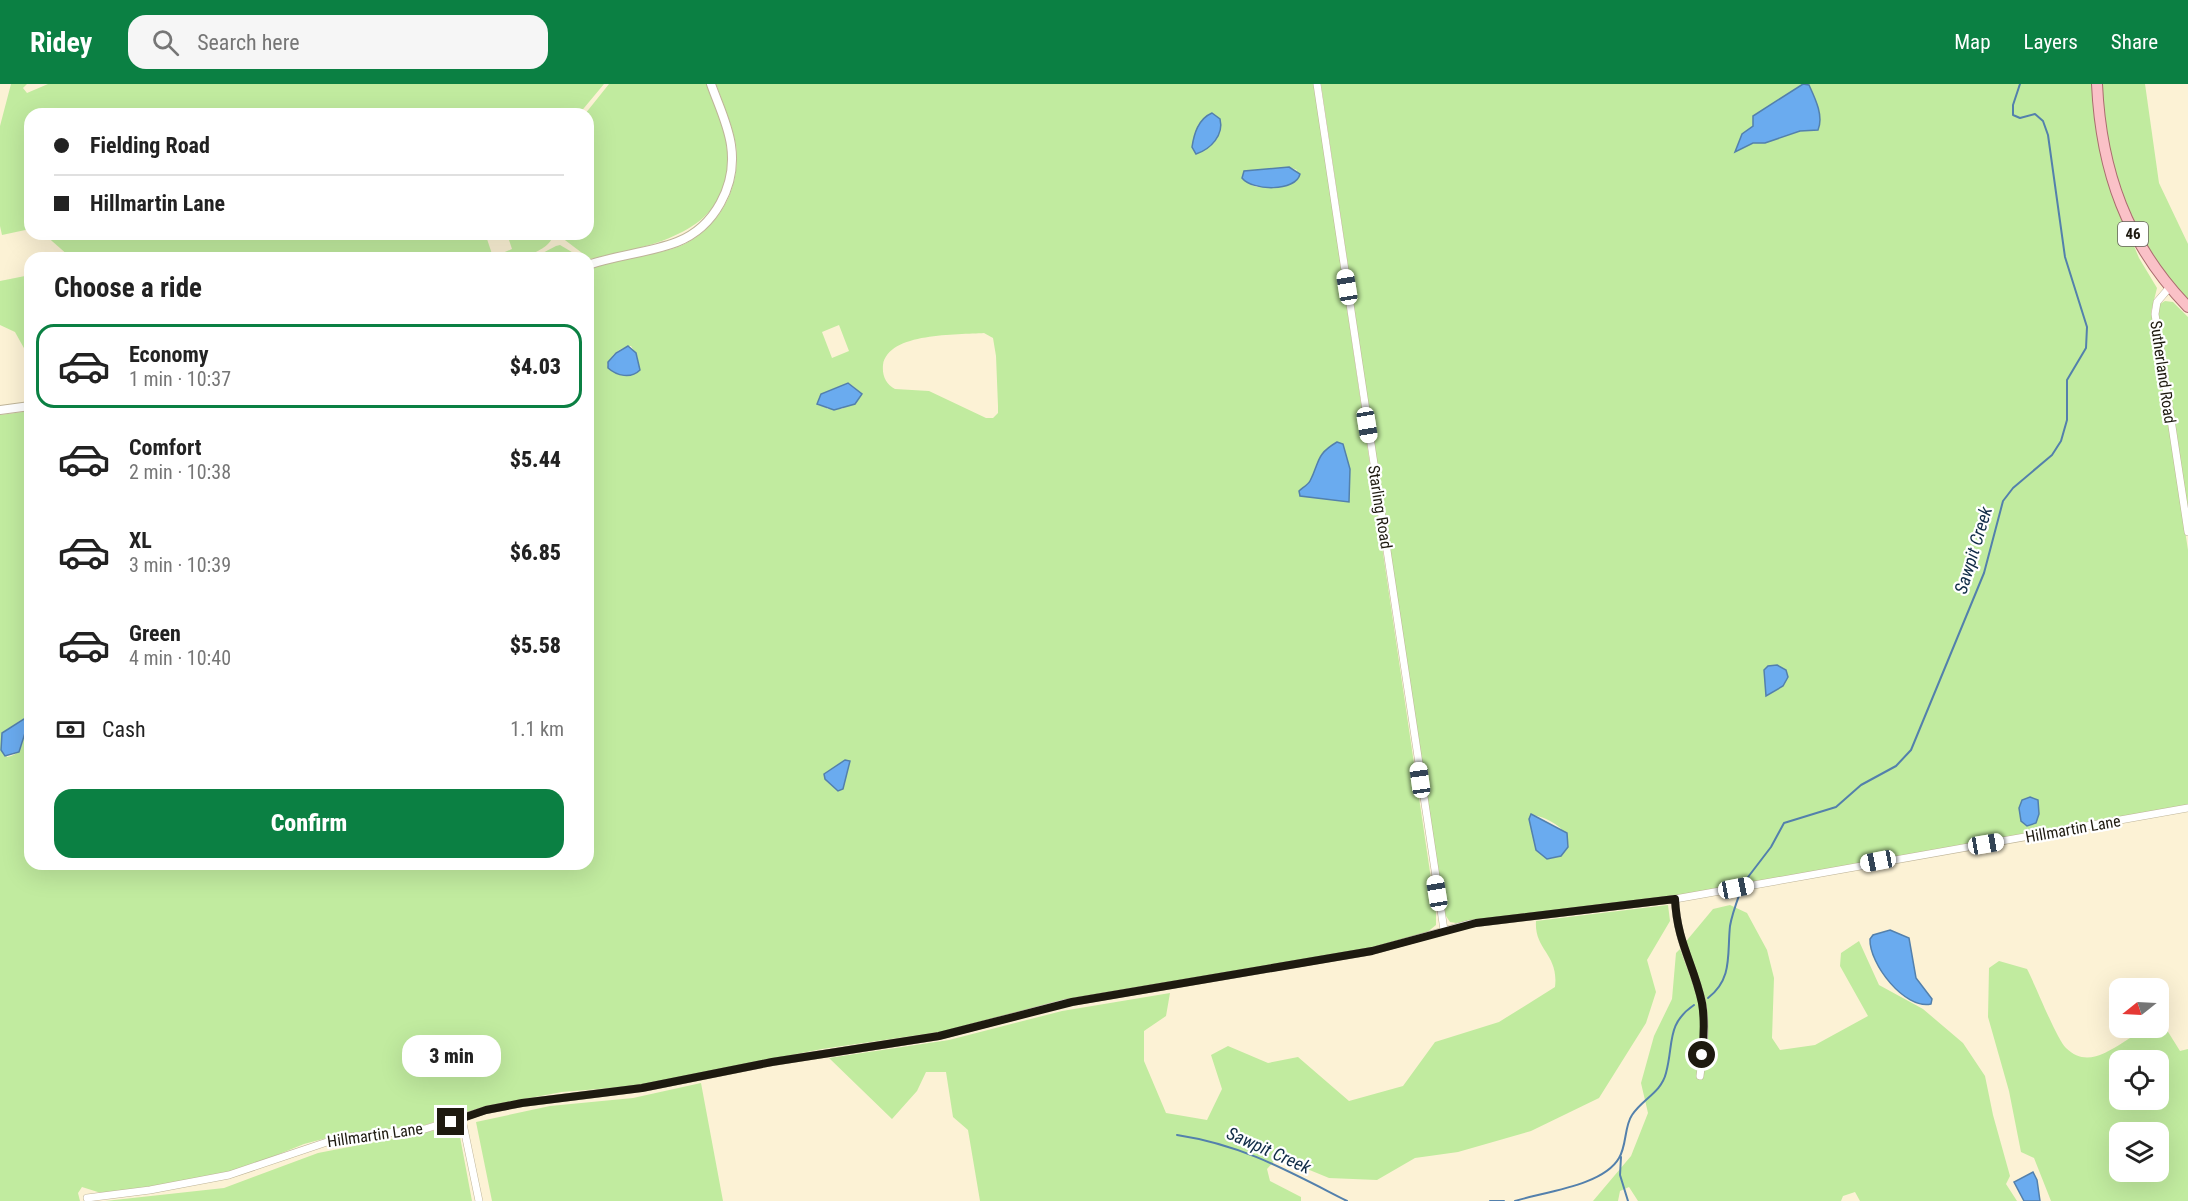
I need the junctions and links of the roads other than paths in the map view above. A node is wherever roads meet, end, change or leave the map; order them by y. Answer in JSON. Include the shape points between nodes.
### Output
{"nodes":[{"id":1,"x":711,"y":84,"type":"edge"},
{"id":2,"x":1317,"y":84,"type":"edge"},
{"id":3,"x":2097,"y":84,"type":"edge"},
{"id":4,"x":594,"y":264,"type":"edge"},
{"id":5,"x":2169,"y":288,"type":"junction"},
{"id":6,"x":2188,"y":308,"type":"edge"},
{"id":7,"x":24,"y":407,"type":"edge"},
{"id":8,"x":0,"y":410,"type":"edge"},
{"id":9,"x":2188,"y":532,"type":"edge"},
{"id":10,"x":2188,"y":808,"type":"edge"},
{"id":11,"x":1675,"y":899,"type":"junction"},
{"id":12,"x":1444,"y":930,"type":"junction"},
{"id":13,"x":1700,"y":1076,"type":"dead end"},
{"id":14,"x":462,"y":1119,"type":"junction"},
{"id":15,"x":87,"y":1198,"type":"dead end"},
{"id":16,"x":479,"y":1201,"type":"edge"}],
"edges":[{"from":1,"to":4,"type":"street","via":[[732,151],[729,182],[720,204],[706,223],[688,237]]},
{"from":2,"to":12,"type":"street","name":"Starling Road"},
{"from":3,"to":5,"type":"main road","number":"46","via":[[2102,132],[2121,206],[2142,250]]},
{"from":5,"to":6,"type":"main road","number":"46"},
{"from":5,"to":9,"type":"street","name":"Sutherland Road","via":[[2155,308]]},
{"from":7,"to":8,"type":"street"},
{"from":10,"to":11,"type":"street","name":"Hillmartin Lane"},
{"from":11,"to":12,"type":"street","name":"Hillmartin Lane","via":[[1495,920]]},
{"from":11,"to":13,"type":"street","via":[[1680,939],[1703,1013]]},
{"from":12,"to":14,"type":"street","name":"Hillmartin Lane","via":[[1352,956],[1065,1004],[939,1036],[772,1062],[642,1088],[522,1103]]},
{"from":14,"to":15,"type":"street","name":"Hillmartin Lane","via":[[401,1133],[339,1138],[229,1175]]},
{"from":14,"to":16,"type":"street"}]}
